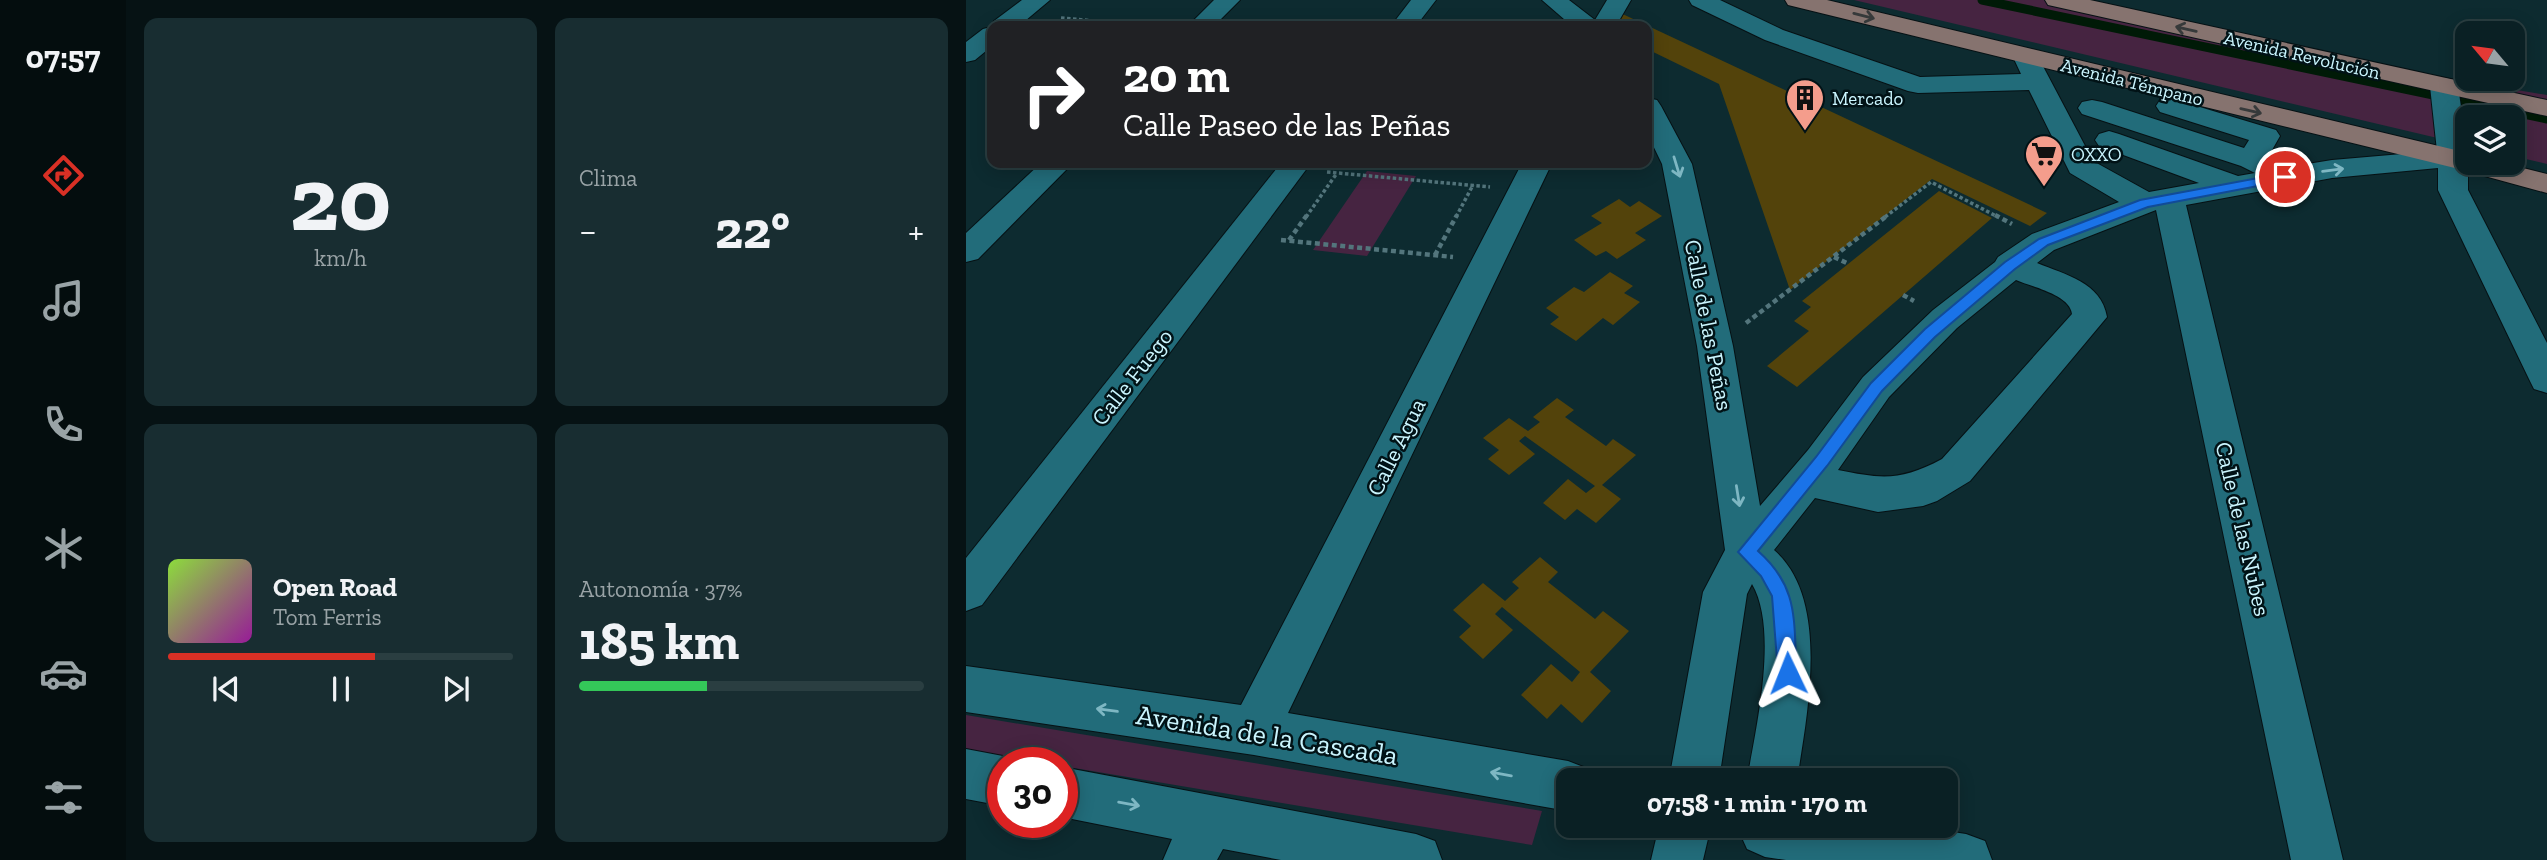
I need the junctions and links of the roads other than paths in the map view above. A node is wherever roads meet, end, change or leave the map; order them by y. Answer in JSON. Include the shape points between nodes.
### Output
{"nodes":[{"id":1,"x":1038,"y":0,"type":"edge"},
{"id":2,"x":1228,"y":0,"type":"edge"},
{"id":3,"x":1424,"y":0,"type":"edge"},
{"id":4,"x":1554,"y":0,"type":"edge"},
{"id":5,"x":1619,"y":0,"type":"edge"},
{"id":6,"x":1701,"y":0,"type":"edge"},
{"id":7,"x":1797,"y":0,"type":"edge"},
{"id":8,"x":2057,"y":0,"type":"edge"},
{"id":9,"x":1010,"y":21,"type":"edge"},
{"id":10,"x":1205,"y":21,"type":"edge"},
{"id":11,"x":1407,"y":21,"type":"edge"},
{"id":12,"x":1581,"y":21,"type":"edge"},
{"id":13,"x":1607,"y":21,"type":"edge"},
{"id":14,"x":987,"y":38,"type":"edge"},
{"id":15,"x":966,"y":54,"type":"edge"},
{"id":16,"x":2025,"y":56,"type":"junction"},
{"id":17,"x":2039,"y":82,"type":"junction"},
{"id":18,"x":2445,"y":91,"type":"junction"},
{"id":19,"x":2092,"y":108,"type":"junction"},
{"id":20,"x":2547,"y":108,"type":"edge"},
{"id":21,"x":1652,"y":116,"type":"edge"},
{"id":22,"x":2455,"y":133,"type":"edge"},
{"id":23,"x":2455,"y":153,"type":"edge"},
{"id":24,"x":2455,"y":155,"type":"edge"},
{"id":25,"x":1053,"y":168,"type":"edge"},
{"id":26,"x":1292,"y":168,"type":"edge"},
{"id":27,"x":1534,"y":168,"type":"edge"},
{"id":28,"x":2456,"y":175,"type":"edge"},
{"id":29,"x":2521,"y":175,"type":"edge"},
{"id":30,"x":2285,"y":177,"type":"junction"},
{"id":31,"x":2547,"y":184,"type":"edge"},
{"id":32,"x":2235,"y":186,"type":"junction"},
{"id":33,"x":2157,"y":200,"type":"junction"},
{"id":34,"x":966,"y":251,"type":"edge"},
{"id":35,"x":2010,"y":265,"type":"junction"},
{"id":36,"x":2547,"y":379,"type":"edge"},
{"id":37,"x":1806,"y":480,"type":"junction"},
{"id":38,"x":1746,"y":552,"type":"junction"},
{"id":39,"x":966,"y":591,"type":"edge"},
{"id":40,"x":966,"y":689,"type":"edge"},
{"id":41,"x":1254,"y":731,"type":"junction"},
{"id":42,"x":1696,"y":768,"type":"edge"},
{"id":43,"x":1774,"y":768,"type":"edge"},
{"id":44,"x":966,"y":774,"type":"edge"},
{"id":45,"x":987,"y":778,"type":"edge"},
{"id":46,"x":1556,"y":784,"type":"edge"},
{"id":47,"x":1078,"y":797,"type":"edge"},
{"id":48,"x":1682,"y":838,"type":"edge"},
{"id":49,"x":1199,"y":839,"type":"edge"},
{"id":50,"x":1763,"y":839,"type":"edge"},
{"id":51,"x":1416,"y":860,"type":"edge"},
{"id":52,"x":1677,"y":860,"type":"edge"},
{"id":53,"x":1966,"y":860,"type":"edge"},
{"id":54,"x":2317,"y":860,"type":"edge"}],
"edges":[{"from":1,"to":9,"type":"street"},
{"from":2,"to":10,"type":"street"},
{"from":3,"to":11,"type":"street"},
{"from":4,"to":12,"type":"street"},
{"from":5,"to":13,"type":"street"},
{"from":6,"to":17,"type":"street","via":[[1774,35],[1918,85]]},
{"from":7,"to":16,"type":"main road","name":"Avenida Témpano","one_way":true},
{"from":18,"to":8,"type":"main road","name":"Avenida Revolución","one_way":true},
{"from":14,"to":15,"type":"street"},
{"from":16,"to":17,"type":"street"},
{"from":16,"to":19,"type":"main road","name":"Avenida Témpano"},
{"from":17,"to":19,"type":"street"},
{"from":18,"to":20,"type":"main road","name":"Avenida Revolución"},
{"from":18,"to":22,"type":"street"},
{"from":19,"to":23,"type":"main road","name":"Avenida Témpano","one_way":true},
{"from":19,"to":30,"type":"street","via":[[2251,160]]},
{"from":19,"to":32,"type":"street"},
{"from":19,"to":33,"type":"street","via":[[2081,167]]},
{"from":21,"to":38,"type":"street","name":"Calle de las Peñas","one_way":true,"via":[[1677,164],[1715,346]]},
{"from":30,"to":24,"type":"street","one_way":true},
{"from":25,"to":34,"type":"street"},
{"from":26,"to":39,"type":"street","name":"Calle Fuego"},
{"from":27,"to":41,"type":"street","name":"Calle Agua"},
{"from":28,"to":36,"type":"street","via":[[2453,190]]},
{"from":29,"to":31,"type":"main road","name":"Avenida Témpano"},
{"from":30,"to":32,"type":"street"},
{"from":32,"to":33,"type":"street"},
{"from":33,"to":35,"type":"street","via":[[2043,242]]},
{"from":33,"to":54,"type":"street","name":"Calle de las Nubes"},
{"from":35,"to":37,"type":"street","via":[[1945,319],[1876,387]]},
{"from":35,"to":37,"type":"street","via":[[2074,292],[2088,304],[2090,317],[1956,470],[1923,489],[1878,495]]},
{"from":37,"to":38,"type":"street"},
{"from":38,"to":42,"type":"street","via":[[1725,592]]},
{"from":38,"to":43,"type":"street","via":[[1768,571],[1782,595],[1788,673]]},
{"from":41,"to":40,"type":"street","name":"Avenida de la Cascada","one_way":true},
{"from":46,"to":41,"type":"street","name":"Avenida de la Cascada","one_way":true},
{"from":44,"to":45,"type":"street"},
{"from":47,"to":49,"type":"street","one_way":true},
{"from":48,"to":52,"type":"street"},
{"from":49,"to":51,"type":"street"},
{"from":50,"to":53,"type":"street"}]}
